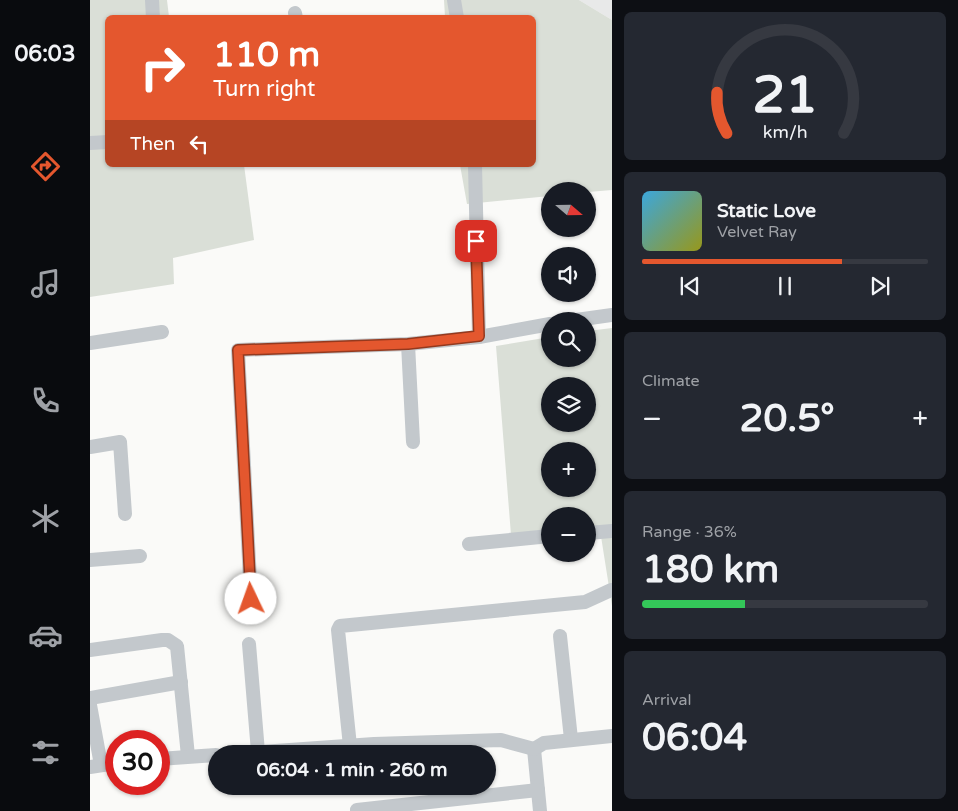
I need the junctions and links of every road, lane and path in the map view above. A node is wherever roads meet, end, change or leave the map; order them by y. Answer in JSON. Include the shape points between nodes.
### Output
{"nodes":[{"id":1,"x":152,"y":0,"type":"edge"},
{"id":2,"x":454,"y":0,"type":"edge"},
{"id":3,"x":153,"y":15,"type":"edge"},
{"id":4,"x":456,"y":15,"type":"edge"},
{"id":5,"x":105,"y":142,"type":"edge"},
{"id":6,"x":90,"y":143,"type":"edge"},
{"id":7,"x":474,"y":167,"type":"edge"},
{"id":8,"x":612,"y":315,"type":"edge"},
{"id":9,"x":596,"y":317,"type":"edge"},
{"id":10,"x":541,"y":326,"type":"edge"},
{"id":11,"x":162,"y":332,"type":"dead end"},
{"id":12,"x":479,"y":336,"type":"junction"},
{"id":13,"x":90,"y":342,"type":"edge"},
{"id":14,"x":408,"y":344,"type":"junction"},
{"id":15,"x":413,"y":442,"type":"dead end"},
{"id":16,"x":90,"y":447,"type":"edge"},
{"id":17,"x":125,"y":514,"type":"dead end"},
{"id":18,"x":612,"y":531,"type":"edge"},
{"id":19,"x":596,"y":532,"type":"edge"},
{"id":20,"x":541,"y":537,"type":"edge"},
{"id":21,"x":470,"y":544,"type":"dead end"},
{"id":22,"x":140,"y":556,"type":"dead end"},
{"id":23,"x":90,"y":560,"type":"edge"},
{"id":24,"x":611,"y":590,"type":"edge"},
{"id":25,"x":251,"y":599,"type":"dead end"},
{"id":26,"x":560,"y":636,"type":"dead end"},
{"id":27,"x":249,"y":644,"type":"dead end"},
{"id":28,"x":90,"y":650,"type":"edge"},
{"id":29,"x":182,"y":682,"type":"junction"},
{"id":30,"x":90,"y":698,"type":"edge"},
{"id":31,"x":90,"y":705,"type":"edge"},
{"id":32,"x":612,"y":736,"type":"edge"},
{"id":33,"x":571,"y":739,"type":"junction"},
{"id":34,"x":257,"y":745,"type":"edge"},
{"id":35,"x":350,"y":745,"type":"edge"},
{"id":36,"x":375,"y":745,"type":"edge"},
{"id":37,"x":534,"y":749,"type":"junction"},
{"id":38,"x":208,"y":755,"type":"edge"},
{"id":39,"x":188,"y":756,"type":"junction"},
{"id":40,"x":170,"y":758,"type":"edge"},
{"id":41,"x":96,"y":766,"type":"edge"},
{"id":42,"x":538,"y":790,"type":"junction"},
{"id":43,"x":357,"y":810,"type":"edge"},
{"id":44,"x":540,"y":811,"type":"edge"}],
"edges":[{"from":1,"to":3,"type":"street"},
{"from":2,"to":4,"type":"street"},
{"from":5,"to":6,"type":"street"},
{"from":7,"to":12,"type":"street"},
{"from":8,"to":9,"type":"street"},
{"from":10,"to":12,"type":"street"},
{"from":11,"to":13,"type":"street"},
{"from":12,"to":14,"type":"street"},
{"from":14,"to":15,"type":"street"},
{"from":14,"to":25,"type":"street","via":[[238,350]]},
{"from":16,"to":17,"type":"street","via":[[120,442]]},
{"from":18,"to":19,"type":"street"},
{"from":20,"to":21,"type":"street"},
{"from":22,"to":23,"type":"street"},
{"from":24,"to":35,"type":"street","via":[[585,602],[340,626]]},
{"from":26,"to":33,"type":"street"},
{"from":27,"to":34,"type":"street"},
{"from":28,"to":29,"type":"street","via":[[168,640],[177,646]]},
{"from":29,"to":30,"type":"street"},
{"from":29,"to":39,"type":"street"},
{"from":31,"to":41,"type":"street"},
{"from":32,"to":33,"type":"street"},
{"from":33,"to":37,"type":"street","via":[[544,743]]},
{"from":36,"to":37,"type":"street","via":[[501,740]]},
{"from":37,"to":42,"type":"street"},
{"from":38,"to":39,"type":"street"},
{"from":39,"to":40,"type":"street"},
{"from":42,"to":43,"type":"street"},
{"from":42,"to":44,"type":"street"}]}
